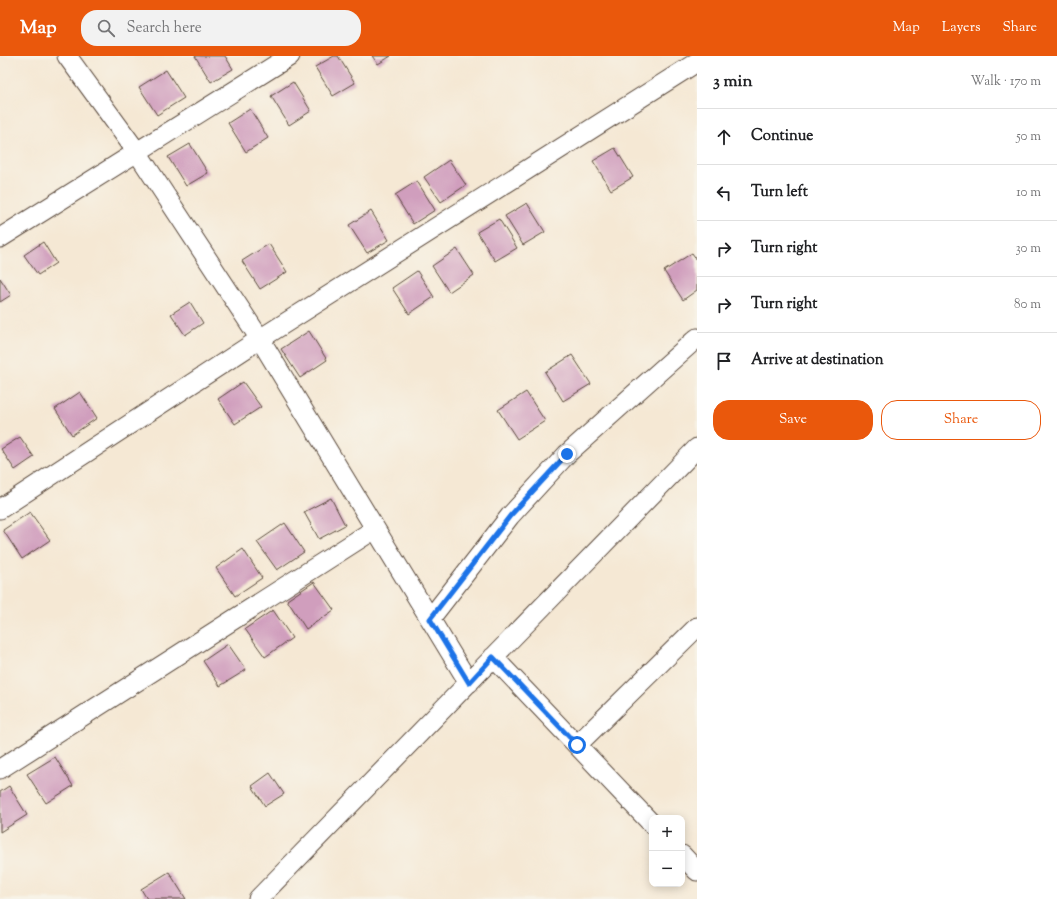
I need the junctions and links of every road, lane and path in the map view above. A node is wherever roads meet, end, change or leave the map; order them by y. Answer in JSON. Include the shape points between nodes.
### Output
{"nodes":[{"id":1,"x":67,"y":56,"type":"edge"},
{"id":2,"x":290,"y":56,"type":"edge"},
{"id":3,"x":697,"y":62,"type":"edge"},
{"id":4,"x":137,"y":152,"type":"junction"},
{"id":5,"x":0,"y":238,"type":"edge"},
{"id":6,"x":697,"y":338,"type":"edge"},
{"id":7,"x":260,"y":339,"type":"junction"},
{"id":8,"x":697,"y":448,"type":"edge"},
{"id":9,"x":0,"y":509,"type":"edge"},
{"id":10,"x":375,"y":529,"type":"junction"},
{"id":11,"x":430,"y":619,"type":"junction"},
{"id":12,"x":697,"y":627,"type":"edge"},
{"id":13,"x":493,"y":657,"type":"junction"},
{"id":14,"x":469,"y":683,"type":"junction"},
{"id":15,"x":577,"y":745,"type":"junction"},
{"id":16,"x":0,"y":769,"type":"edge"},
{"id":17,"x":649,"y":821,"type":"edge"},
{"id":18,"x":685,"y":858,"type":"edge"},
{"id":19,"x":697,"y":870,"type":"edge"},
{"id":20,"x":258,"y":899,"type":"edge"}],
"edges":[{"from":1,"to":4,"type":"street"},
{"from":2,"to":4,"type":"street"},
{"from":3,"to":7,"type":"street"},
{"from":4,"to":5,"type":"street"},
{"from":4,"to":7,"type":"street"},
{"from":6,"to":11,"type":"street","via":[[567,454],[510,516]]},
{"from":7,"to":9,"type":"street"},
{"from":7,"to":10,"type":"street"},
{"from":8,"to":13,"type":"street"},
{"from":10,"to":11,"type":"street"},
{"from":10,"to":16,"type":"street"},
{"from":11,"to":14,"type":"street"},
{"from":12,"to":15,"type":"street"},
{"from":13,"to":14,"type":"street"},
{"from":13,"to":15,"type":"street"},
{"from":14,"to":20,"type":"street"},
{"from":15,"to":17,"type":"street"},
{"from":18,"to":19,"type":"street"}]}
